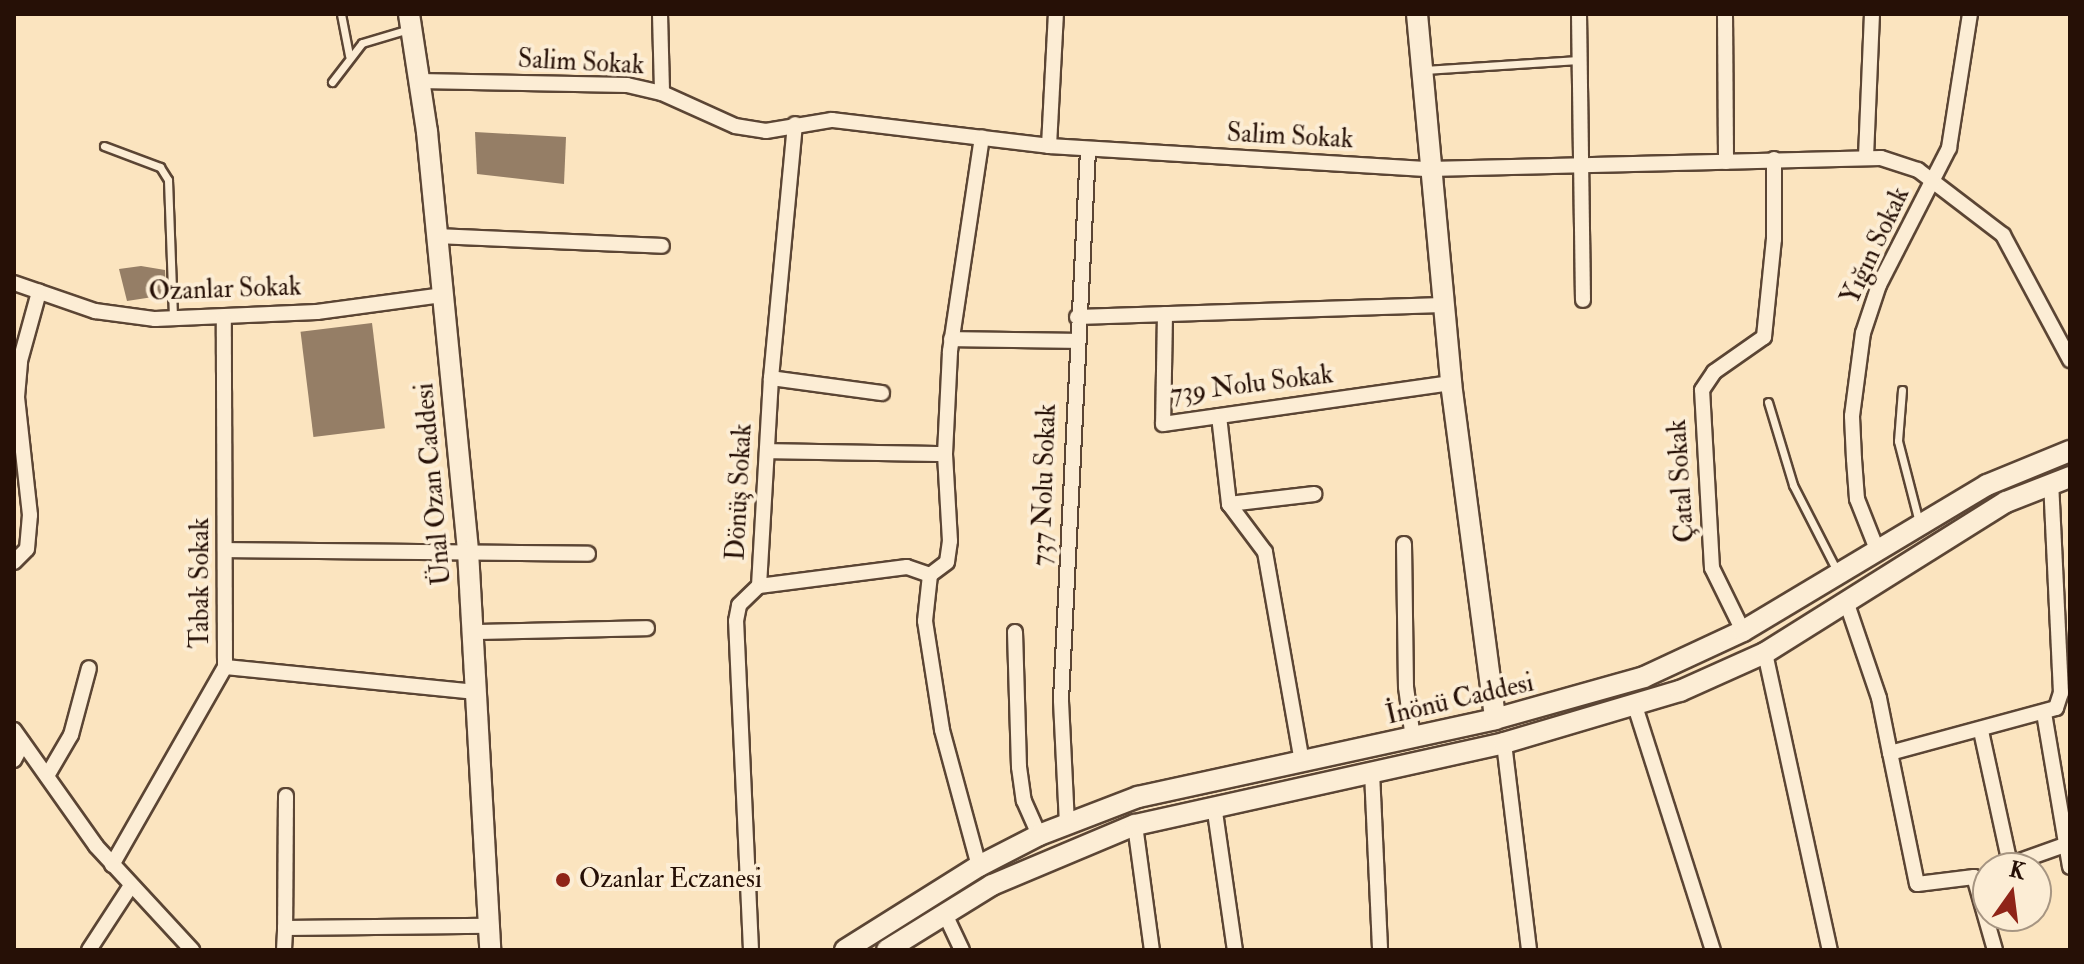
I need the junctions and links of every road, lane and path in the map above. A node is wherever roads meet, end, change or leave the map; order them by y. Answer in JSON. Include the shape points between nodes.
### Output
{"nodes":[{"id":1,"x":341,"y":14,"type":"edge"},
{"id":2,"x":660,"y":14,"type":"edge"},
{"id":3,"x":1056,"y":14,"type":"edge"},
{"id":4,"x":1417,"y":14,"type":"edge"},
{"id":5,"x":1579,"y":14,"type":"edge"},
{"id":6,"x":1725,"y":14,"type":"edge"},
{"id":7,"x":1872,"y":14,"type":"edge"},
{"id":8,"x":1970,"y":14,"type":"edge"},
{"id":9,"x":410,"y":21,"type":"edge"},
{"id":10,"x":349,"y":55,"type":"junction"},
{"id":11,"x":1579,"y":60,"type":"junction"},
{"id":12,"x":1421,"y":70,"type":"junction"},
{"id":13,"x":419,"y":81,"type":"junction"},
{"id":14,"x":332,"y":82,"type":"dead end"},
{"id":15,"x":662,"y":93,"type":"junction"},
{"id":16,"x":795,"y":124,"type":"junction"},
{"id":17,"x":982,"y":137,"type":"junction"},
{"id":18,"x":104,"y":146,"type":"dead end"},
{"id":19,"x":1049,"y":146,"type":"junction"},
{"id":20,"x":1088,"y":149,"type":"junction"},
{"id":21,"x":1866,"y":157,"type":"junction"},
{"id":22,"x":1774,"y":159,"type":"junction"},
{"id":23,"x":1726,"y":162,"type":"junction"},
{"id":24,"x":1581,"y":168,"type":"junction"},
{"id":25,"x":1429,"y":169,"type":"junction"},
{"id":26,"x":1932,"y":181,"type":"junction"},
{"id":27,"x":437,"y":236,"type":"junction"},
{"id":28,"x":662,"y":246,"type":"dead end"},
{"id":29,"x":14,"y":283,"type":"edge"},
{"id":30,"x":39,"y":292,"type":"junction"},
{"id":31,"x":442,"y":295,"type":"junction"},
{"id":32,"x":1583,"y":300,"type":"dead end"},
{"id":33,"x":1443,"y":305,"type":"junction"},
{"id":34,"x":1165,"y":314,"type":"junction"},
{"id":35,"x":1077,"y":317,"type":"junction"},
{"id":36,"x":174,"y":319,"type":"junction"},
{"id":37,"x":224,"y":319,"type":"junction"},
{"id":38,"x":951,"y":339,"type":"junction"},
{"id":39,"x":1076,"y":341,"type":"junction"},
{"id":40,"x":2070,"y":360,"type":"edge"},
{"id":41,"x":771,"y":378,"type":"junction"},
{"id":42,"x":1451,"y":383,"type":"junction"},
{"id":43,"x":1902,"y":390,"type":"dead end"},
{"id":44,"x":882,"y":393,"type":"dead end"},
{"id":45,"x":1768,"y":402,"type":"dead end"},
{"id":46,"x":1219,"y":416,"type":"junction"},
{"id":47,"x":767,"y":451,"type":"junction"},
{"id":48,"x":2070,"y":451,"type":"edge"},
{"id":49,"x":945,"y":454,"type":"junction"},
{"id":50,"x":2060,"y":480,"type":"edge"},
{"id":51,"x":1314,"y":494,"type":"dead end"},
{"id":52,"x":1229,"y":504,"type":"junction"},
{"id":53,"x":1919,"y":522,"type":"junction"},
{"id":54,"x":1404,"y":544,"type":"dead end"},
{"id":55,"x":1876,"y":547,"type":"junction"},
{"id":56,"x":225,"y":550,"type":"junction"},
{"id":57,"x":468,"y":551,"type":"junction"},
{"id":58,"x":588,"y":554,"type":"dead end"},
{"id":59,"x":14,"y":562,"type":"edge"},
{"id":60,"x":1838,"y":573,"type":"junction"},
{"id":61,"x":930,"y":575,"type":"junction"},
{"id":62,"x":759,"y":586,"type":"junction"},
{"id":63,"x":1846,"y":601,"type":"junction"},
{"id":64,"x":647,"y":628,"type":"dead end"},
{"id":65,"x":1743,"y":631,"type":"junction"},
{"id":66,"x":474,"y":632,"type":"junction"},
{"id":67,"x":1015,"y":632,"type":"dead end"},
{"id":68,"x":1765,"y":653,"type":"junction"},
{"id":69,"x":225,"y":667,"type":"junction"},
{"id":70,"x":89,"y":668,"type":"dead end"},
{"id":71,"x":477,"y":692,"type":"junction"},
{"id":72,"x":1635,"y":706,"type":"junction"},
{"id":73,"x":2044,"y":713,"type":"junction"},
{"id":74,"x":1495,"y":719,"type":"junction"},
{"id":75,"x":14,"y":730,"type":"edge"},
{"id":76,"x":1981,"y":731,"type":"junction"},
{"id":77,"x":1413,"y":739,"type":"junction"},
{"id":78,"x":23,"y":743,"type":"junction"},
{"id":79,"x":1504,"y":743,"type":"junction"},
{"id":80,"x":1890,"y":753,"type":"junction"},
{"id":81,"x":14,"y":760,"type":"edge"},
{"id":82,"x":1302,"y":761,"type":"junction"},
{"id":83,"x":1372,"y":772,"type":"junction"},
{"id":84,"x":47,"y":776,"type":"junction"},
{"id":85,"x":286,"y":796,"type":"dead end"},
{"id":86,"x":1214,"y":805,"type":"junction"},
{"id":87,"x":1067,"y":824,"type":"junction"},
{"id":88,"x":1135,"y":825,"type":"junction"},
{"id":89,"x":1039,"y":835,"type":"junction"},
{"id":90,"x":2065,"y":845,"type":"junction"},
{"id":91,"x":2003,"y":852,"type":"edge"},
{"id":92,"x":2045,"y":852,"type":"edge"},
{"id":93,"x":112,"y":865,"type":"junction"},
{"id":94,"x":979,"y":866,"type":"junction"},
{"id":95,"x":2070,"y":867,"type":"edge"},
{"id":96,"x":1972,"y":876,"type":"edge"},
{"id":97,"x":130,"y":887,"type":"junction"},
{"id":98,"x":944,"y":912,"type":"junction"},
{"id":99,"x":488,"y":926,"type":"junction"},
{"id":100,"x":285,"y":928,"type":"junction"},
{"id":101,"x":89,"y":950,"type":"edge"},
{"id":102,"x":192,"y":950,"type":"edge"},
{"id":103,"x":284,"y":950,"type":"edge"},
{"id":104,"x":490,"y":950,"type":"edge"},
{"id":105,"x":751,"y":950,"type":"edge"},
{"id":106,"x":845,"y":950,"type":"edge"},
{"id":107,"x":887,"y":950,"type":"edge"},
{"id":108,"x":962,"y":950,"type":"edge"},
{"id":109,"x":1152,"y":950,"type":"edge"},
{"id":110,"x":1235,"y":950,"type":"edge"},
{"id":111,"x":1380,"y":950,"type":"edge"},
{"id":112,"x":1529,"y":950,"type":"edge"},
{"id":113,"x":1713,"y":950,"type":"edge"},
{"id":114,"x":1830,"y":950,"type":"edge"}],
"edges":[{"from":1,"to":10,"type":"lane"},
{"from":2,"to":15,"type":"street"},
{"from":3,"to":19,"type":"street"},
{"from":4,"to":12,"type":"main road"},
{"from":5,"to":11,"type":"street"},
{"from":6,"to":23,"type":"street"},
{"from":7,"to":21,"type":"street"},
{"from":8,"to":26,"type":"street","name":"Yığın Sokak","via":[[1956,124]]},
{"from":9,"to":10,"type":"lane","via":[[368,39]]},
{"from":9,"to":13,"type":"main road","name":"Ünal Ozan Caddesi"},
{"from":10,"to":14,"type":"lane"},
{"from":11,"to":12,"type":"lane"},
{"from":11,"to":24,"type":"street"},
{"from":12,"to":25,"type":"main road"},
{"from":13,"to":15,"type":"street","name":"Salim Sokak","via":[[627,85]]},
{"from":13,"to":27,"type":"main road","name":"Ünal Ozan Caddesi"},
{"from":15,"to":16,"type":"street","name":"Salim Sokak","via":[[735,126],[766,131]]},
{"from":16,"to":17,"type":"street","name":"Salim Sokak","via":[[832,120]]},
{"from":16,"to":41,"type":"street","name":"Dönüş Sokak"},
{"from":17,"to":19,"type":"street","name":"Salim Sokak"},
{"from":17,"to":38,"type":"street"},
{"from":18,"to":36,"type":"lane","via":[[160,167],[168,180]]},
{"from":19,"to":20,"type":"street","name":"Salim Sokak"},
{"from":20,"to":25,"type":"street","name":"Salim Sokak"},
{"from":20,"to":35,"type":"street","name":"737 Nolu Sokak"},
{"from":21,"to":22,"type":"street","name":"Salim Sokak"},
{"from":21,"to":26,"type":"street","name":"Salim Sokak","via":[[1903,164]]},
{"from":22,"to":23,"type":"street","name":"Salim Sokak"},
{"from":22,"to":65,"type":"street","name":"Çatal Sokak","via":[[1773,254],[1764,337],[1714,372],[1702,390],[1712,568]]},
{"from":23,"to":24,"type":"street","name":"Salim Sokak"},
{"from":24,"to":25,"type":"street","name":"Salim Sokak"},
{"from":24,"to":32,"type":"street"},
{"from":25,"to":33,"type":"main road"},
{"from":26,"to":40,"type":"street","name":"Salim Sokak","via":[[2003,235]]},
{"from":26,"to":55,"type":"street","name":"Yığın Sokak","via":[[1879,285],[1863,333],[1852,416],[1854,459],[1857,499]]},
{"from":27,"to":28,"type":"street"},
{"from":27,"to":31,"type":"main road","name":"Ünal Ozan Caddesi"},
{"from":29,"to":30,"type":"street","name":"Ozanlar Sokak"},
{"from":30,"to":36,"type":"street","name":"Ozanlar Sokak","via":[[95,311]]},
{"from":30,"to":59,"type":"street","via":[[19,373],[19,432],[30,515],[27,549]]},
{"from":31,"to":37,"type":"street","name":"Ozanlar Sokak"},
{"from":31,"to":57,"type":"main road","name":"Ünal Ozan Caddesi"},
{"from":33,"to":34,"type":"street"},
{"from":33,"to":42,"type":"main road"},
{"from":34,"to":35,"type":"street"},
{"from":34,"to":46,"type":"street","name":"739 Nolu Sokak","via":[[1163,424]]},
{"from":35,"to":39,"type":"street","name":"737 Nolu Sokak"},
{"from":36,"to":37,"type":"street","name":"Ozanlar Sokak"},
{"from":37,"to":56,"type":"street","name":"Tabak Sokak"},
{"from":38,"to":39,"type":"street"},
{"from":38,"to":49,"type":"street"},
{"from":39,"to":87,"type":"street","name":"737 Nolu Sokak","via":[[1061,700]]},
{"from":41,"to":44,"type":"street"},
{"from":41,"to":47,"type":"street","name":"Dönüş Sokak"},
{"from":42,"to":46,"type":"street","name":"739 Nolu Sokak"},
{"from":42,"to":74,"type":"main road"},
{"from":43,"to":53,"type":"lane","via":[[1898,441]]},
{"from":45,"to":60,"type":"lane","via":[[1793,485]]},
{"from":46,"to":52,"type":"street"},
{"from":47,"to":49,"type":"street"},
{"from":47,"to":62,"type":"street","name":"Dönüş Sokak"},
{"from":48,"to":53,"type":"main road","name":"İnönü Caddesi","via":[[1987,485]]},
{"from":49,"to":61,"type":"street","via":[[950,541],[947,562]]},
{"from":50,"to":63,"type":"main road","name":"İnönü Caddesi","via":[[2006,502]]},
{"from":50,"to":73,"type":"street","via":[[2061,693],[2056,708]]},
{"from":51,"to":52,"type":"street"},
{"from":52,"to":82,"type":"street","via":[[1265,552]]},
{"from":53,"to":55,"type":"main road","name":"İnönü Caddesi"},
{"from":54,"to":77,"type":"street","via":[[1406,687]]},
{"from":55,"to":60,"type":"main road","name":"İnönü Caddesi"},
{"from":56,"to":57,"type":"street"},
{"from":56,"to":69,"type":"street","name":"Tabak Sokak"},
{"from":57,"to":58,"type":"street"},
{"from":57,"to":66,"type":"main road","name":"Ünal Ozan Caddesi"},
{"from":60,"to":65,"type":"main road","name":"İnönü Caddesi"},
{"from":61,"to":62,"type":"street","via":[[907,567]]},
{"from":61,"to":94,"type":"street","via":[[925,621],[942,730]]},
{"from":62,"to":105,"type":"street","name":"Dönüş Sokak","via":[[739,605],[736,621]]},
{"from":63,"to":68,"type":"main road","name":"İnönü Caddesi"},
{"from":63,"to":80,"type":"street","via":[[1879,698]]},
{"from":64,"to":66,"type":"street"},
{"from":65,"to":74,"type":"main road","name":"İnönü Caddesi","via":[[1644,677]]},
{"from":66,"to":71,"type":"main road","name":"Ünal Ozan Caddesi"},
{"from":67,"to":89,"type":"street","via":[[1019,767],[1024,801]]},
{"from":68,"to":72,"type":"main road","name":"İnönü Caddesi"},
{"from":68,"to":114,"type":"street"},
{"from":69,"to":71,"type":"street"},
{"from":69,"to":93,"type":"street","name":"Tabak Sokak"},
{"from":70,"to":84,"type":"street","via":[[71,735]]},
{"from":71,"to":99,"type":"main road","name":"Ünal Ozan Caddesi"},
{"from":72,"to":79,"type":"main road","name":"İnönü Caddesi"},
{"from":72,"to":113,"type":"street"},
{"from":73,"to":76,"type":"street"},
{"from":73,"to":90,"type":"street"},
{"from":74,"to":77,"type":"main road","name":"İnönü Caddesi"},
{"from":75,"to":78,"type":"street"},
{"from":76,"to":80,"type":"street"},
{"from":76,"to":91,"type":"street"},
{"from":77,"to":82,"type":"main road","name":"İnönü Caddesi"},
{"from":78,"to":81,"type":"street"},
{"from":78,"to":84,"type":"street"},
{"from":79,"to":83,"type":"main road","name":"İnönü Caddesi"},
{"from":79,"to":112,"type":"street"},
{"from":80,"to":96,"type":"street","via":[[1917,884]]},
{"from":82,"to":87,"type":"main road","name":"İnönü Caddesi","via":[[1161,791]]},
{"from":83,"to":86,"type":"main road","name":"İnönü Caddesi"},
{"from":83,"to":111,"type":"street"},
{"from":84,"to":93,"type":"street"},
{"from":85,"to":100,"type":"street"},
{"from":86,"to":88,"type":"main road","name":"İnönü Caddesi"},
{"from":86,"to":110,"type":"street"},
{"from":87,"to":89,"type":"main road","name":"İnönü Caddesi"},
{"from":88,"to":98,"type":"main road","name":"İnönü Caddesi","via":[[1039,862]]},
{"from":88,"to":109,"type":"street"},
{"from":89,"to":94,"type":"main road","name":"İnönü Caddesi"},
{"from":90,"to":92,"type":"street"},
{"from":90,"to":95,"type":"street"},
{"from":93,"to":97,"type":"street"},
{"from":94,"to":106,"type":"main road","name":"İnönü Caddesi"},
{"from":97,"to":101,"type":"street"},
{"from":97,"to":102,"type":"street"},
{"from":98,"to":107,"type":"main road","name":"İnönü Caddesi"},
{"from":98,"to":108,"type":"street"},
{"from":99,"to":100,"type":"street"},
{"from":99,"to":104,"type":"main road","name":"Ünal Ozan Caddesi"},
{"from":100,"to":103,"type":"street"}]}
